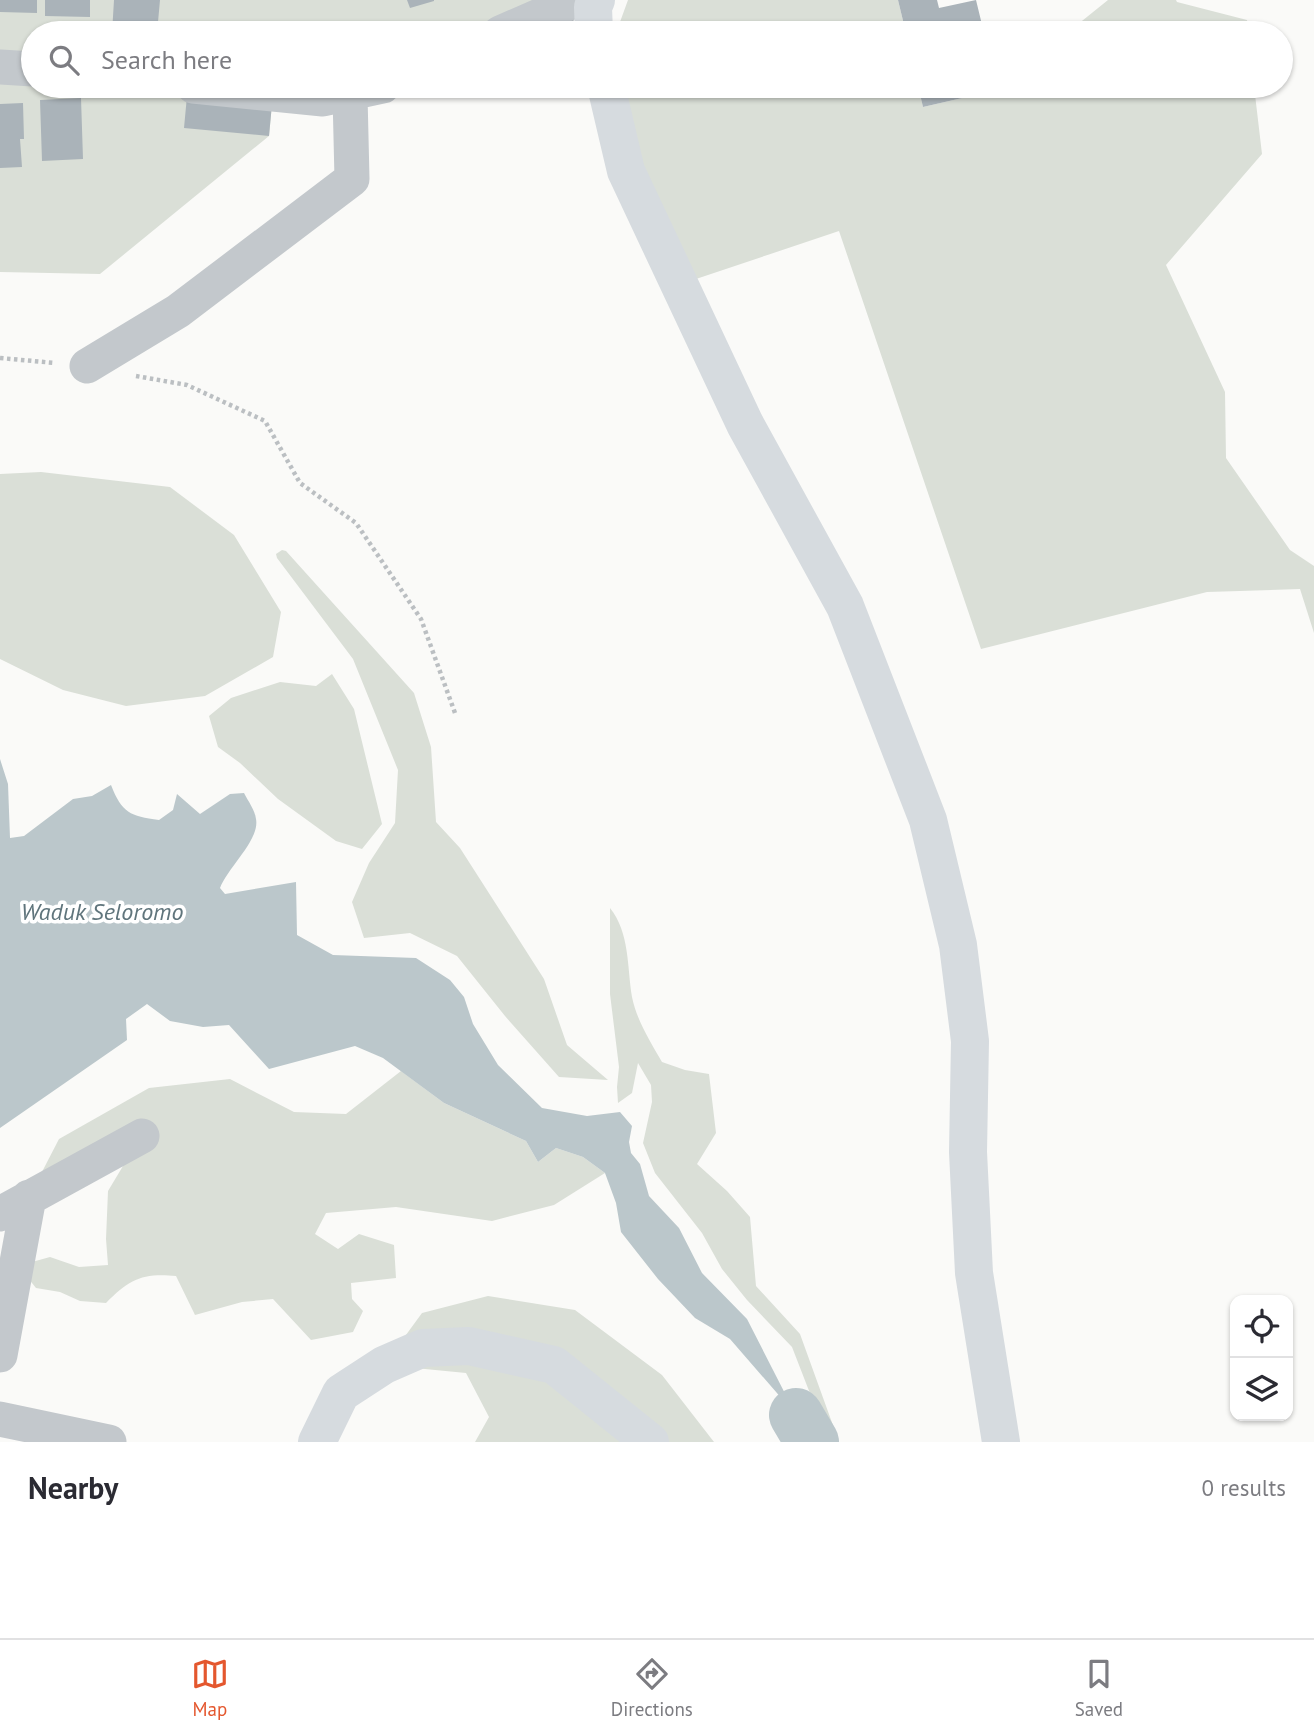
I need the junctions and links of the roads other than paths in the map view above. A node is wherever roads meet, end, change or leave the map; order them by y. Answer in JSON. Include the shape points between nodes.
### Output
{"nodes":[{"id":1,"x":596,"y":0,"type":"edge"},
{"id":2,"x":558,"y":4,"type":"edge"},
{"id":3,"x":524,"y":21,"type":"edge"},
{"id":4,"x":594,"y":21,"type":"edge"},
{"id":5,"x":0,"y":67,"type":"edge"},
{"id":6,"x":21,"y":68,"type":"edge"},
{"id":7,"x":350,"y":98,"type":"edge"},
{"id":8,"x":609,"y":98,"type":"edge"},
{"id":9,"x":87,"y":366,"type":"road end"},
{"id":10,"x":142,"y":1136,"type":"dead end"},
{"id":11,"x":15,"y":1205,"type":"edge"},
{"id":12,"x":0,"y":1354,"type":"edge"},
{"id":13,"x":0,"y":1419,"type":"edge"},
{"id":14,"x":109,"y":1442,"type":"edge"},
{"id":15,"x":317,"y":1442,"type":"edge"},
{"id":16,"x":650,"y":1442,"type":"edge"},
{"id":17,"x":1001,"y":1442,"type":"edge"}],
"edges":[{"from":1,"to":4,"type":"street"},
{"from":2,"to":3,"type":"street"},
{"from":5,"to":6,"type":"street"},
{"from":7,"to":9,"type":"street","via":[[352,179],[178,312]]},
{"from":8,"to":17,"type":"street","via":[[626,172],[745,424],[845,606],[928,820],[958,945],[970,1041],[968,1152],[974,1273]]},
{"from":10,"to":11,"type":"street"},
{"from":11,"to":12,"type":"street"},
{"from":13,"to":14,"type":"street"},
{"from":15,"to":16,"type":"street","via":[[341,1393],[384,1364],[423,1348],[469,1346],[554,1365]]}]}
